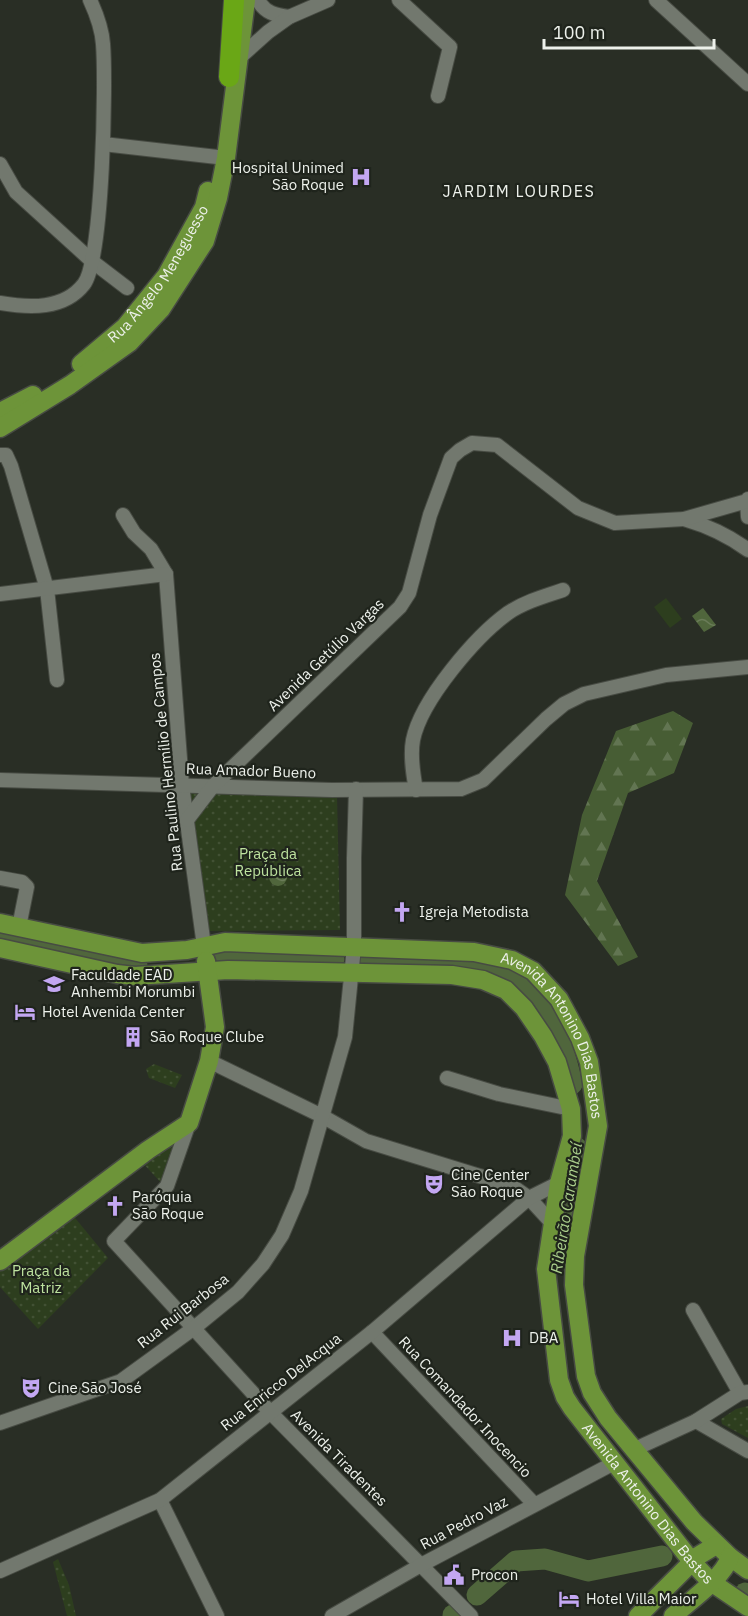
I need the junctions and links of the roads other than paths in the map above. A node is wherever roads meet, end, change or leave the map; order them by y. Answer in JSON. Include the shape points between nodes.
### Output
{"nodes":[{"id":1,"x":90,"y":0,"type":"edge"},
{"id":2,"x":221,"y":0,"type":"edge"},
{"id":3,"x":234,"y":0,"type":"edge"},
{"id":4,"x":246,"y":0,"type":"edge"},
{"id":5,"x":258,"y":0,"type":"edge"},
{"id":6,"x":328,"y":0,"type":"edge"},
{"id":7,"x":399,"y":0,"type":"edge"},
{"id":8,"x":656,"y":0,"type":"edge"},
{"id":9,"x":289,"y":17,"type":"junction"},
{"id":10,"x":232,"y":33,"type":"junction"},
{"id":11,"x":239,"y":58,"type":"junction"},
{"id":12,"x":229,"y":77,"type":"joint"},
{"id":13,"x":748,"y":84,"type":"edge"},
{"id":14,"x":438,"y":96,"type":"dead end"},
{"id":15,"x":103,"y":144,"type":"junction"},
{"id":16,"x":220,"y":157,"type":"junction"},
{"id":17,"x":0,"y":164,"type":"edge"},
{"id":18,"x":93,"y":262,"type":"junction"},
{"id":19,"x":127,"y":288,"type":"dead end"},
{"id":20,"x":0,"y":303,"type":"edge"},
{"id":21,"x":0,"y":412,"type":"edge"},
{"id":22,"x":0,"y":428,"type":"edge"},
{"id":23,"x":3,"y":455,"type":"edge"},
{"id":24,"x":748,"y":500,"type":"edge"},
{"id":25,"x":123,"y":515,"type":"dead end"},
{"id":26,"x":748,"y":517,"type":"edge"},
{"id":27,"x":684,"y":519,"type":"junction"},
{"id":28,"x":748,"y":550,"type":"edge"},
{"id":29,"x":166,"y":574,"type":"junction"},
{"id":30,"x":47,"y":589,"type":"junction"},
{"id":31,"x":563,"y":590,"type":"dead end"},
{"id":32,"x":0,"y":594,"type":"edge"},
{"id":33,"x":748,"y":667,"type":"edge"},
{"id":34,"x":57,"y":680,"type":"dead end"},
{"id":35,"x":0,"y":780,"type":"edge"},
{"id":36,"x":182,"y":785,"type":"junction"},
{"id":37,"x":213,"y":786,"type":"junction"},
{"id":38,"x":356,"y":789,"type":"junction"},
{"id":39,"x":416,"y":790,"type":"junction"},
{"id":40,"x":187,"y":820,"type":"junction"},
{"id":41,"x":0,"y":878,"type":"edge"},
{"id":42,"x":0,"y":923,"type":"edge"},
{"id":43,"x":19,"y":927,"type":"junction"},
{"id":44,"x":204,"y":946,"type":"junction"},
{"id":45,"x":354,"y":947,"type":"junction"},
{"id":46,"x":0,"y":948,"type":"edge"},
{"id":47,"x":207,"y":972,"type":"junction"},
{"id":48,"x":352,"y":972,"type":"junction"},
{"id":49,"x":210,"y":1061,"type":"junction"},
{"id":50,"x":447,"y":1078,"type":"dead end"},
{"id":51,"x":571,"y":1109,"type":"junction"},
{"id":52,"x":322,"y":1116,"type":"junction"},
{"id":53,"x":189,"y":1123,"type":"junction"},
{"id":54,"x":559,"y":1182,"type":"junction"},
{"id":55,"x":529,"y":1198,"type":"junction"},
{"id":56,"x":552,"y":1223,"type":"junction"},
{"id":57,"x":1,"y":1257,"type":"edge"},
{"id":58,"x":693,"y":1310,"type":"dead end"},
{"id":59,"x":194,"y":1328,"type":"junction"},
{"id":60,"x":372,"y":1332,"type":"junction"},
{"id":61,"x":744,"y":1393,"type":"edge"},
{"id":62,"x":270,"y":1412,"type":"junction"},
{"id":63,"x":696,"y":1421,"type":"junction"},
{"id":64,"x":0,"y":1423,"type":"edge"},
{"id":65,"x":635,"y":1449,"type":"junction"},
{"id":66,"x":748,"y":1451,"type":"edge"},
{"id":67,"x":614,"y":1463,"type":"junction"},
{"id":68,"x":160,"y":1500,"type":"junction"},
{"id":69,"x":534,"y":1504,"type":"junction"},
{"id":70,"x":694,"y":1522,"type":"junction"},
{"id":71,"x":674,"y":1539,"type":"junction"},
{"id":72,"x":716,"y":1545,"type":"junction"},
{"id":73,"x":730,"y":1557,"type":"junction"},
{"id":74,"x":693,"y":1563,"type":"junction"},
{"id":75,"x":422,"y":1565,"type":"junction"},
{"id":76,"x":0,"y":1570,"type":"edge"},
{"id":77,"x":748,"y":1570,"type":"edge"},
{"id":78,"x":748,"y":1576,"type":"edge"},
{"id":79,"x":711,"y":1582,"type":"junction"},
{"id":80,"x":741,"y":1603,"type":"edge"},
{"id":81,"x":217,"y":1616,"type":"edge"},
{"id":82,"x":332,"y":1616,"type":"edge"},
{"id":83,"x":471,"y":1616,"type":"edge"},
{"id":84,"x":638,"y":1616,"type":"edge"},
{"id":85,"x":674,"y":1616,"type":"edge"}],
"edges":[{"from":1,"to":15,"type":"street","via":[[103,42]]},
{"from":2,"to":10,"type":"highway"},
{"from":3,"to":10,"type":"highway"},
{"from":4,"to":11,"type":"main road","name":"Rua Ângelo Meneguesso"},
{"from":5,"to":9,"type":"street","via":[[271,14]]},
{"from":6,"to":9,"type":"street"},
{"from":7,"to":14,"type":"street","via":[[450,47]]},
{"from":8,"to":13,"type":"street"},
{"from":9,"to":11,"type":"street"},
{"from":10,"to":12,"type":"highway"},
{"from":11,"to":16,"type":"main road","name":"Rua Ângelo Meneguesso"},
{"from":12,"to":16,"type":"main road","name":"Rua Ângelo Meneguesso"},
{"from":15,"to":16,"type":"street"},
{"from":15,"to":18,"type":"street"},
{"from":16,"to":21,"type":"main road","name":"Rua Ângelo Meneguesso","via":[[204,207],[187,241],[166,276],[125,327],[66,376]]},
{"from":16,"to":22,"type":"main road","name":"Rua Ângelo Meneguesso","via":[[219,198],[205,241],[161,309],[129,343]]},
{"from":17,"to":18,"type":"street","via":[[16,192]]},
{"from":18,"to":19,"type":"street"},
{"from":18,"to":20,"type":"street","via":[[86,283],[59,303],[38,307]]},
{"from":23,"to":30,"type":"street","via":[[11,466]]},
{"from":24,"to":26,"type":"street"},
{"from":24,"to":27,"type":"street","name":"Avenida Getúlio Vargas"},
{"from":25,"to":29,"type":"street"},
{"from":27,"to":28,"type":"street","via":[[731,537]]},
{"from":27,"to":37,"type":"street","name":"Avenida Getúlio Vargas","via":[[615,523],[578,508],[496,445],[472,443],[451,458],[430,515],[409,593],[400,607]]},
{"from":29,"to":30,"type":"street"},
{"from":29,"to":36,"type":"street","name":"Rua Paulino Hermílio de Campos"},
{"from":30,"to":32,"type":"street"},
{"from":30,"to":34,"type":"street"},
{"from":31,"to":39,"type":"street","via":[[509,613],[444,679],[414,739]]},
{"from":33,"to":39,"type":"street","name":"Rua Amador Bueno","via":[[666,675],[584,694],[546,719],[483,780],[461,789]]},
{"from":35,"to":36,"type":"street","name":"Rua Amador Bueno"},
{"from":36,"to":37,"type":"street","name":"Rua Amador Bueno"},
{"from":36,"to":40,"type":"street","name":"Rua Paulino Hermílio de Campos"},
{"from":37,"to":38,"type":"street","name":"Rua Amador Bueno"},
{"from":37,"to":40,"type":"street","name":"Avenida Getúlio Vargas"},
{"from":38,"to":39,"type":"street","name":"Rua Amador Bueno"},
{"from":38,"to":45,"type":"street"},
{"from":40,"to":44,"type":"street","name":"Rua Paulino Hermílio de Campos"},
{"from":41,"to":43,"type":"street","via":[[22,882],[27,887]]},
{"from":42,"to":43,"type":"main road","name":"Avenida Antonino Dias Bastos"},
{"from":43,"to":44,"type":"main road","name":"Avenida Antonino Dias Bastos","via":[[142,953]]},
{"from":44,"to":45,"type":"main road","name":"Avenida Antonino Dias Bastos","via":[[225,942]]},
{"from":44,"to":47,"type":"main road"},
{"from":45,"to":48,"type":"street","name":"Rua Rui Barbosa"},
{"from":45,"to":65,"type":"main road","name":"Avenida Antonino Dias Bastos","via":[[474,952],[512,960],[533,971],[559,999],[589,1062],[598,1126],[575,1256],[574,1285],[586,1376],[603,1410]]},
{"from":46,"to":47,"type":"main road","name":"Avenida Antonino Dias Bastos","via":[[117,974]]},
{"from":47,"to":48,"type":"main road","name":"Avenida Antonino Dias Bastos"},
{"from":47,"to":49,"type":"main road","via":[[215,1027]]},
{"from":48,"to":51,"type":"main road","name":"Avenida Antonino Dias Bastos","via":[[452,975],[483,980],[506,990],[543,1036],[557,1062]]},
{"from":48,"to":52,"type":"street","name":"Rua Rui Barbosa","via":[[345,1036]]},
{"from":49,"to":52,"type":"street"},
{"from":49,"to":53,"type":"main road"},
{"from":50,"to":51,"type":"street"},
{"from":51,"to":54,"type":"main road","name":"Avenida Antonino Dias Bastos","via":[[572,1137]]},
{"from":52,"to":55,"type":"street","via":[[366,1141],[494,1179],[519,1189]]},
{"from":52,"to":59,"type":"street","name":"Rua Rui Barbosa","via":[[301,1191],[282,1235],[238,1292]]},
{"from":53,"to":57,"type":"main road"},
{"from":53,"to":59,"type":"street","name":"Avenida Tiradentes","via":[[167,1186],[114,1241]]},
{"from":54,"to":55,"type":"street","name":"Rua Enricco DelAcqua"},
{"from":54,"to":56,"type":"main road","name":"Avenida Antonino Dias Bastos"},
{"from":55,"to":56,"type":"street"},
{"from":55,"to":60,"type":"street","name":"Rua Enricco DelAcqua"},
{"from":56,"to":67,"type":"main road","name":"Avenida Antonino Dias Bastos","via":[[546,1269],[559,1380],[572,1408]]},
{"from":58,"to":61,"type":"street"},
{"from":59,"to":62,"type":"street","name":"Avenida Tiradentes"},
{"from":59,"to":64,"type":"street","name":"Rua Rui Barbosa","via":[[121,1380]]},
{"from":60,"to":62,"type":"street","name":"Rua Enricco DelAcqua"},
{"from":60,"to":69,"type":"street","name":"Rua Comandador Inocencio"},
{"from":61,"to":63,"type":"street"},
{"from":62,"to":68,"type":"street","name":"Rua Enricco DelAcqua"},
{"from":62,"to":75,"type":"street","name":"Avenida Tiradentes"},
{"from":63,"to":65,"type":"street"},
{"from":63,"to":66,"type":"street"},
{"from":65,"to":70,"type":"main road","name":"Avenida Antonino Dias Bastos"},
{"from":67,"to":69,"type":"street","name":"Rua Pedro Vaz"},
{"from":67,"to":71,"type":"main road","name":"Avenida Antonino Dias Bastos"},
{"from":68,"to":76,"type":"street","name":"Rua Enricco DelAcqua"},
{"from":68,"to":81,"type":"street"},
{"from":69,"to":75,"type":"street","name":"Rua Pedro Vaz"},
{"from":70,"to":71,"type":"main road","via":[[687,1536]]},
{"from":70,"to":72,"type":"main road","name":"Avenida Antonino Dias Bastos"},
{"from":71,"to":74,"type":"main road","name":"Avenida Antonino Dias Bastos"},
{"from":72,"to":73,"type":"main road","name":"Avenida Antonino Dias Bastos"},
{"from":72,"to":74,"type":"main road"},
{"from":73,"to":77,"type":"main road","name":"Avenida Antonino Dias Bastos"},
{"from":73,"to":79,"type":"main road"},
{"from":74,"to":79,"type":"main road","name":"Avenida Antonino Dias Bastos"},
{"from":74,"to":84,"type":"main road"},
{"from":75,"to":82,"type":"street","name":"Rua Pedro Vaz"},
{"from":75,"to":83,"type":"street","name":"Avenida Tiradentes"},
{"from":78,"to":80,"type":"main road","via":[[740,1582]]},
{"from":79,"to":80,"type":"main road","name":"Avenida Antonino Dias Bastos"},
{"from":79,"to":85,"type":"main road"}]}
